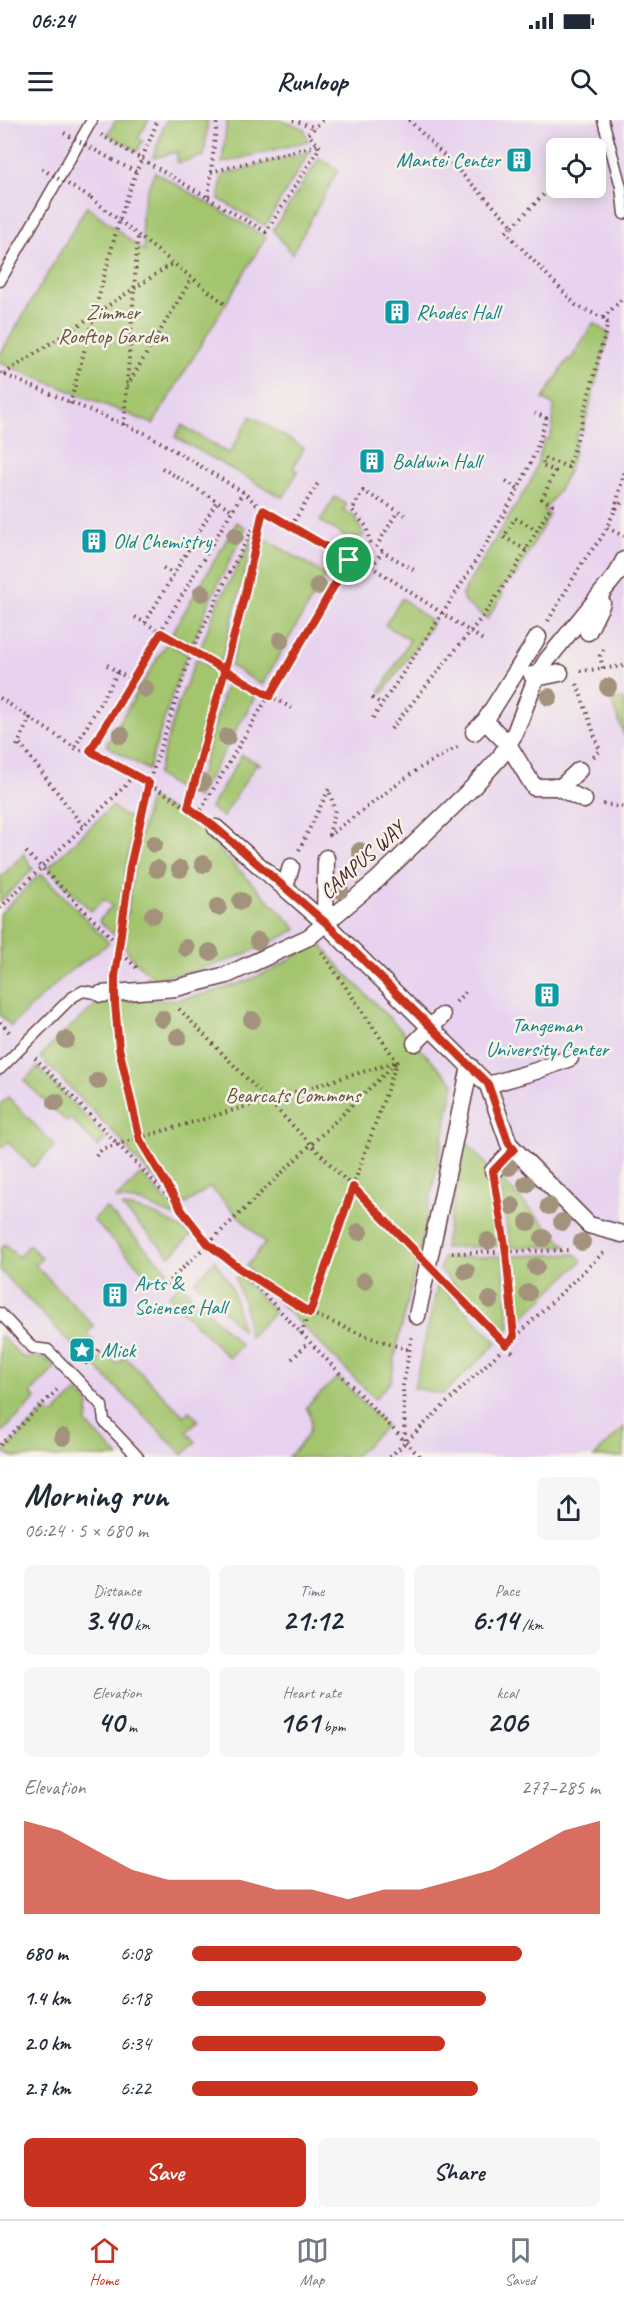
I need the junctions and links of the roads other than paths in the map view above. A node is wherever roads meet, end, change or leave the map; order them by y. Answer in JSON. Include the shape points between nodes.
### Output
{"nodes":[{"id":1,"x":92,"y":120,"type":"edge"},
{"id":2,"x":603,"y":120,"type":"edge"},
{"id":3,"x":624,"y":214,"type":"edge"},
{"id":4,"x":0,"y":281,"type":"edge"},
{"id":5,"x":621,"y":567,"type":"edge"},
{"id":6,"x":542,"y":631,"type":"road end"},
{"id":7,"x":588,"y":632,"type":"dead end"},
{"id":8,"x":516,"y":667,"type":"junction"},
{"id":9,"x":560,"y":673,"type":"dead end"},
{"id":10,"x":536,"y":678,"type":"junction"},
{"id":11,"x":508,"y":744,"type":"junction"},
{"id":12,"x":579,"y":770,"type":"dead end"},
{"id":13,"x":560,"y":789,"type":"junction"},
{"id":14,"x":584,"y":800,"type":"dead end"},
{"id":15,"x":216,"y":828,"type":"road end"},
{"id":16,"x":326,"y":851,"type":"road end"},
{"id":17,"x":291,"y":867,"type":"road end"},
{"id":18,"x":285,"y":887,"type":"junction"},
{"id":19,"x":326,"y":923,"type":"junction"},
{"id":20,"x":108,"y":994,"type":"joint"},
{"id":21,"x":437,"y":1021,"type":"junction"},
{"id":22,"x":415,"y":1043,"type":"dead end"},
{"id":23,"x":570,"y":1058,"type":"dead end"},
{"id":24,"x":470,"y":1066,"type":"junction"},
{"id":25,"x":0,"y":1069,"type":"edge"},
{"id":26,"x":488,"y":1084,"type":"junction"},
{"id":27,"x":514,"y":1149,"type":"junction"},
{"id":28,"x":493,"y":1171,"type":"road end"},
{"id":29,"x":622,"y":1234,"type":"road end"},
{"id":30,"x":0,"y":1313,"type":"edge"},
{"id":31,"x":417,"y":1316,"type":"dead end"},
{"id":32,"x":138,"y":1457,"type":"edge"}],
"edges":[{"from":1,"to":4,"type":"lane"},
{"from":2,"to":3,"type":"lane"},
{"from":5,"to":7,"type":"street"},
{"from":5,"to":10,"type":"street","name":"CAMPUS WAY"},
{"from":6,"to":8,"type":"street"},
{"from":8,"to":10,"type":"street"},
{"from":8,"to":11,"type":"street","via":[[480,727]]},
{"from":9,"to":10,"type":"street"},
{"from":10,"to":11,"type":"street","name":"CAMPUS WAY"},
{"from":11,"to":13,"type":"street","via":[[534,790]]},
{"from":11,"to":19,"type":"street","name":"CAMPUS WAY","via":[[473,787],[377,880]]},
{"from":12,"to":13,"type":"street"},
{"from":13,"to":14,"type":"street"},
{"from":15,"to":18,"type":"street"},
{"from":16,"to":19,"type":"street"},
{"from":17,"to":18,"type":"street"},
{"from":18,"to":19,"type":"street"},
{"from":19,"to":20,"type":"street","name":"CAMPUS WAY","via":[[309,937],[227,975],[161,990]]},
{"from":19,"to":21,"type":"street"},
{"from":20,"to":25,"type":"lane","name":"CAMPUS WAY","via":[[82,991],[71,998]]},
{"from":21,"to":22,"type":"street"},
{"from":21,"to":24,"type":"street"},
{"from":23,"to":26,"type":"street"},
{"from":24,"to":26,"type":"street"},
{"from":24,"to":31,"type":"street"},
{"from":26,"to":27,"type":"street"},
{"from":27,"to":28,"type":"street"},
{"from":27,"to":29,"type":"street","via":[[589,1225]]},
{"from":30,"to":32,"type":"lane","via":[[33,1348],[48,1350],[73,1375],[102,1406],[104,1421]]}]}
